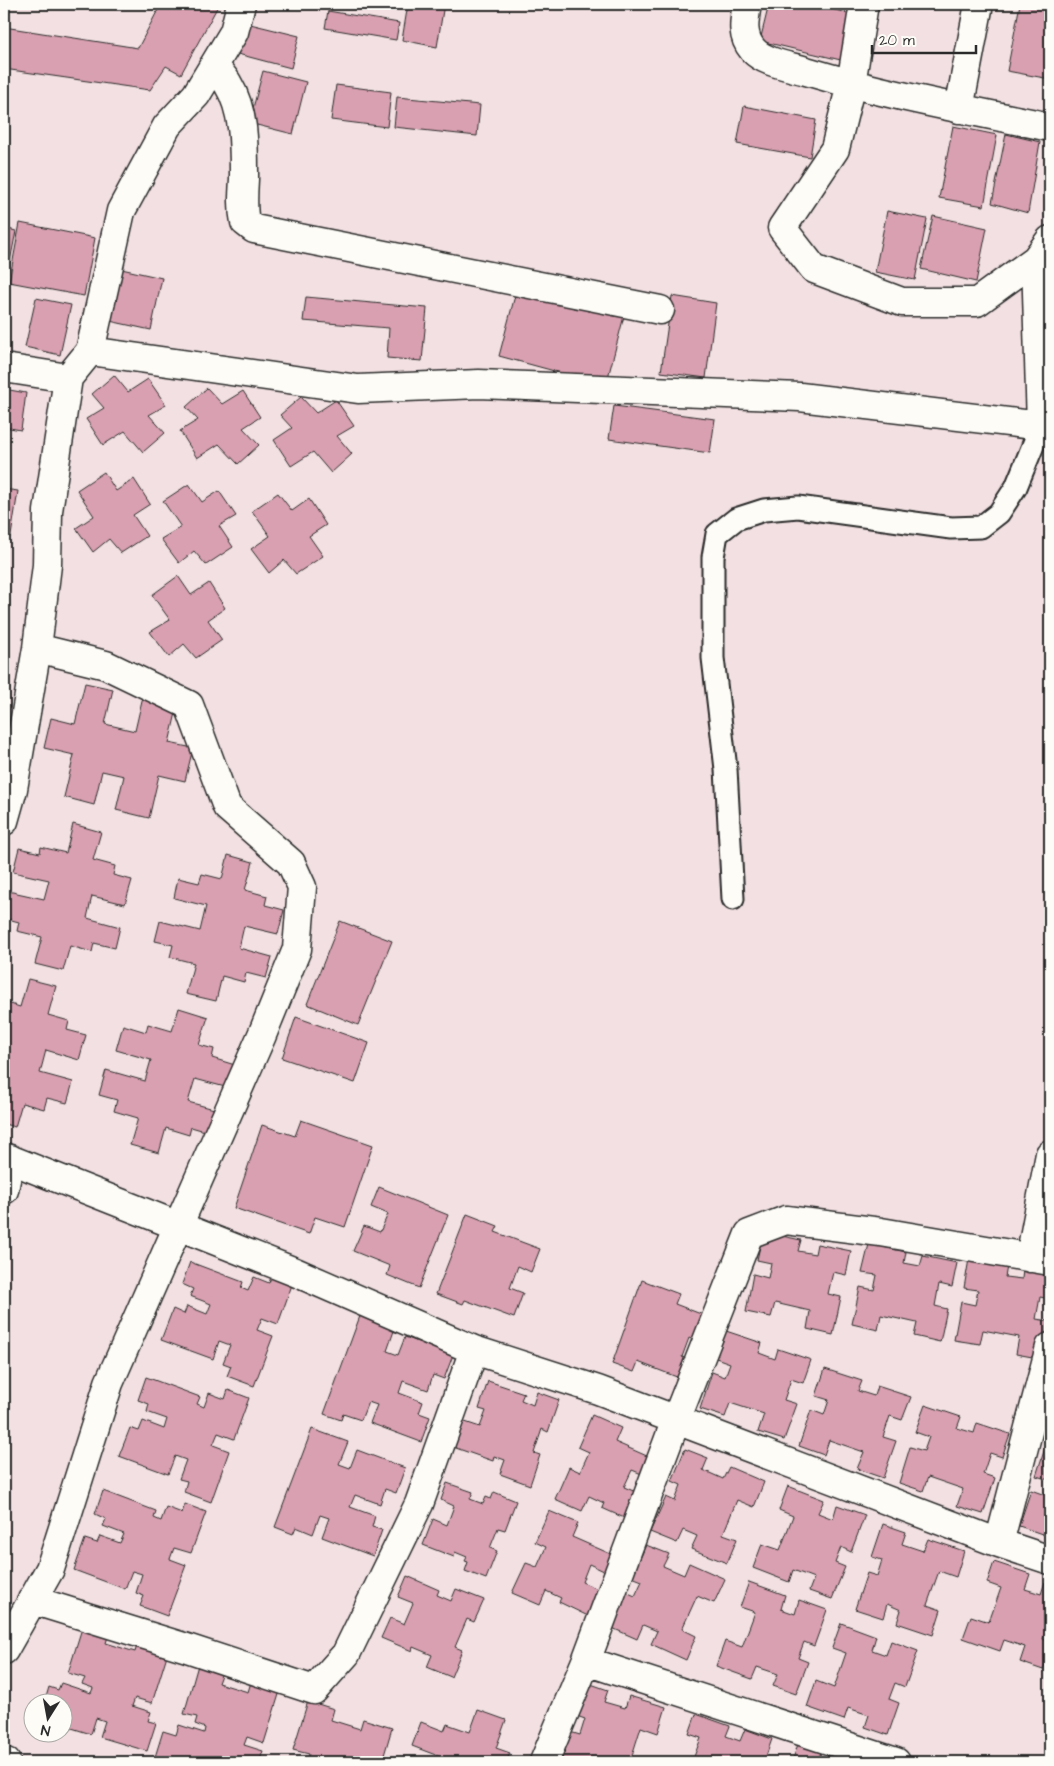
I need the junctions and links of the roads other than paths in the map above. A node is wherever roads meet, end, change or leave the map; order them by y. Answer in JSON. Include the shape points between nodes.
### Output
{"nodes":[{"id":1,"x":242,"y":4,"type":"edge"},
{"id":2,"x":747,"y":4,"type":"edge"},
{"id":3,"x":864,"y":4,"type":"edge"},
{"id":4,"x":979,"y":4,"type":"edge"},
{"id":5,"x":214,"y":66,"type":"junction"},
{"id":6,"x":851,"y":84,"type":"junction"},
{"id":7,"x":959,"y":109,"type":"junction"},
{"id":8,"x":1050,"y":127,"type":"edge"},
{"id":9,"x":1043,"y":250,"type":"edge"},
{"id":10,"x":660,"y":310,"type":"dead end"},
{"id":11,"x":90,"y":351,"type":"junction"},
{"id":12,"x":4,"y":368,"type":"edge"},
{"id":13,"x":68,"y":378,"type":"junction"},
{"id":14,"x":1046,"y":428,"type":"edge"},
{"id":15,"x":37,"y":648,"type":"junction"},
{"id":16,"x":4,"y":821,"type":"edge"},
{"id":17,"x":732,"y":899,"type":"dead end"},
{"id":18,"x":1050,"y":1154,"type":"edge"},
{"id":19,"x":7,"y":1158,"type":"edge"},
{"id":20,"x":4,"y":1190,"type":"edge"},
{"id":21,"x":178,"y":1225,"type":"junction"},
{"id":22,"x":1040,"y":1259,"type":"edge"},
{"id":23,"x":1050,"y":1347,"type":"edge"},
{"id":24,"x":474,"y":1350,"type":"junction"},
{"id":25,"x":676,"y":1420,"type":"junction"},
{"id":26,"x":999,"y":1543,"type":"junction"},
{"id":27,"x":1050,"y":1560,"type":"edge"},
{"id":28,"x":32,"y":1600,"type":"junction"},
{"id":29,"x":4,"y":1650,"type":"edge"},
{"id":30,"x":586,"y":1661,"type":"junction"},
{"id":31,"x":544,"y":1762,"type":"edge"},
{"id":32,"x":896,"y":1762,"type":"edge"}],
"edges":[{"from":1,"to":5,"type":"street","via":[[234,32]]},
{"from":2,"to":6,"type":"street","via":[[743,24],[746,41],[755,52],[771,60]]},
{"from":3,"to":6,"type":"street"},
{"from":4,"to":7,"type":"street"},
{"from":5,"to":10,"type":"street","via":[[228,83],[241,118],[243,212],[245,222],[254,229]]},
{"from":5,"to":11,"type":"street","via":[[196,95],[168,126],[122,211]]},
{"from":6,"to":7,"type":"street"},
{"from":6,"to":9,"type":"street","via":[[835,149],[782,228],[814,269],[902,302],[977,302]]},
{"from":7,"to":8,"type":"street"},
{"from":9,"to":14,"type":"street"},
{"from":11,"to":13,"type":"street"},
{"from":11,"to":14,"type":"street","via":[[358,389],[478,384],[800,397]]},
{"from":12,"to":13,"type":"street"},
{"from":13,"to":15,"type":"street","via":[[48,512],[47,565]]},
{"from":14,"to":17,"type":"lane","via":[[999,513],[981,527],[951,528],[798,507],[764,510],[736,519],[717,534],[713,557],[713,658],[726,768]]},
{"from":15,"to":16,"type":"street","via":[[13,789]]},
{"from":15,"to":21,"type":"street","via":[[106,664],[188,705],[227,808],[291,863],[302,887],[297,949]]},
{"from":18,"to":22,"type":"street"},
{"from":19,"to":20,"type":"street"},
{"from":19,"to":21,"type":"street"},
{"from":21,"to":24,"type":"street"},
{"from":21,"to":28,"type":"street","via":[[109,1383],[50,1569]]},
{"from":22,"to":25,"type":"street","via":[[881,1232],[786,1220],[749,1234]]},
{"from":23,"to":26,"type":"street"},
{"from":24,"to":25,"type":"street","via":[[598,1390]]},
{"from":24,"to":28,"type":"street","via":[[418,1504],[346,1654],[314,1690]]},
{"from":25,"to":26,"type":"street"},
{"from":25,"to":30,"type":"street"},
{"from":26,"to":27,"type":"street"},
{"from":28,"to":29,"type":"street"},
{"from":30,"to":31,"type":"street"},
{"from":30,"to":32,"type":"street"}]}
